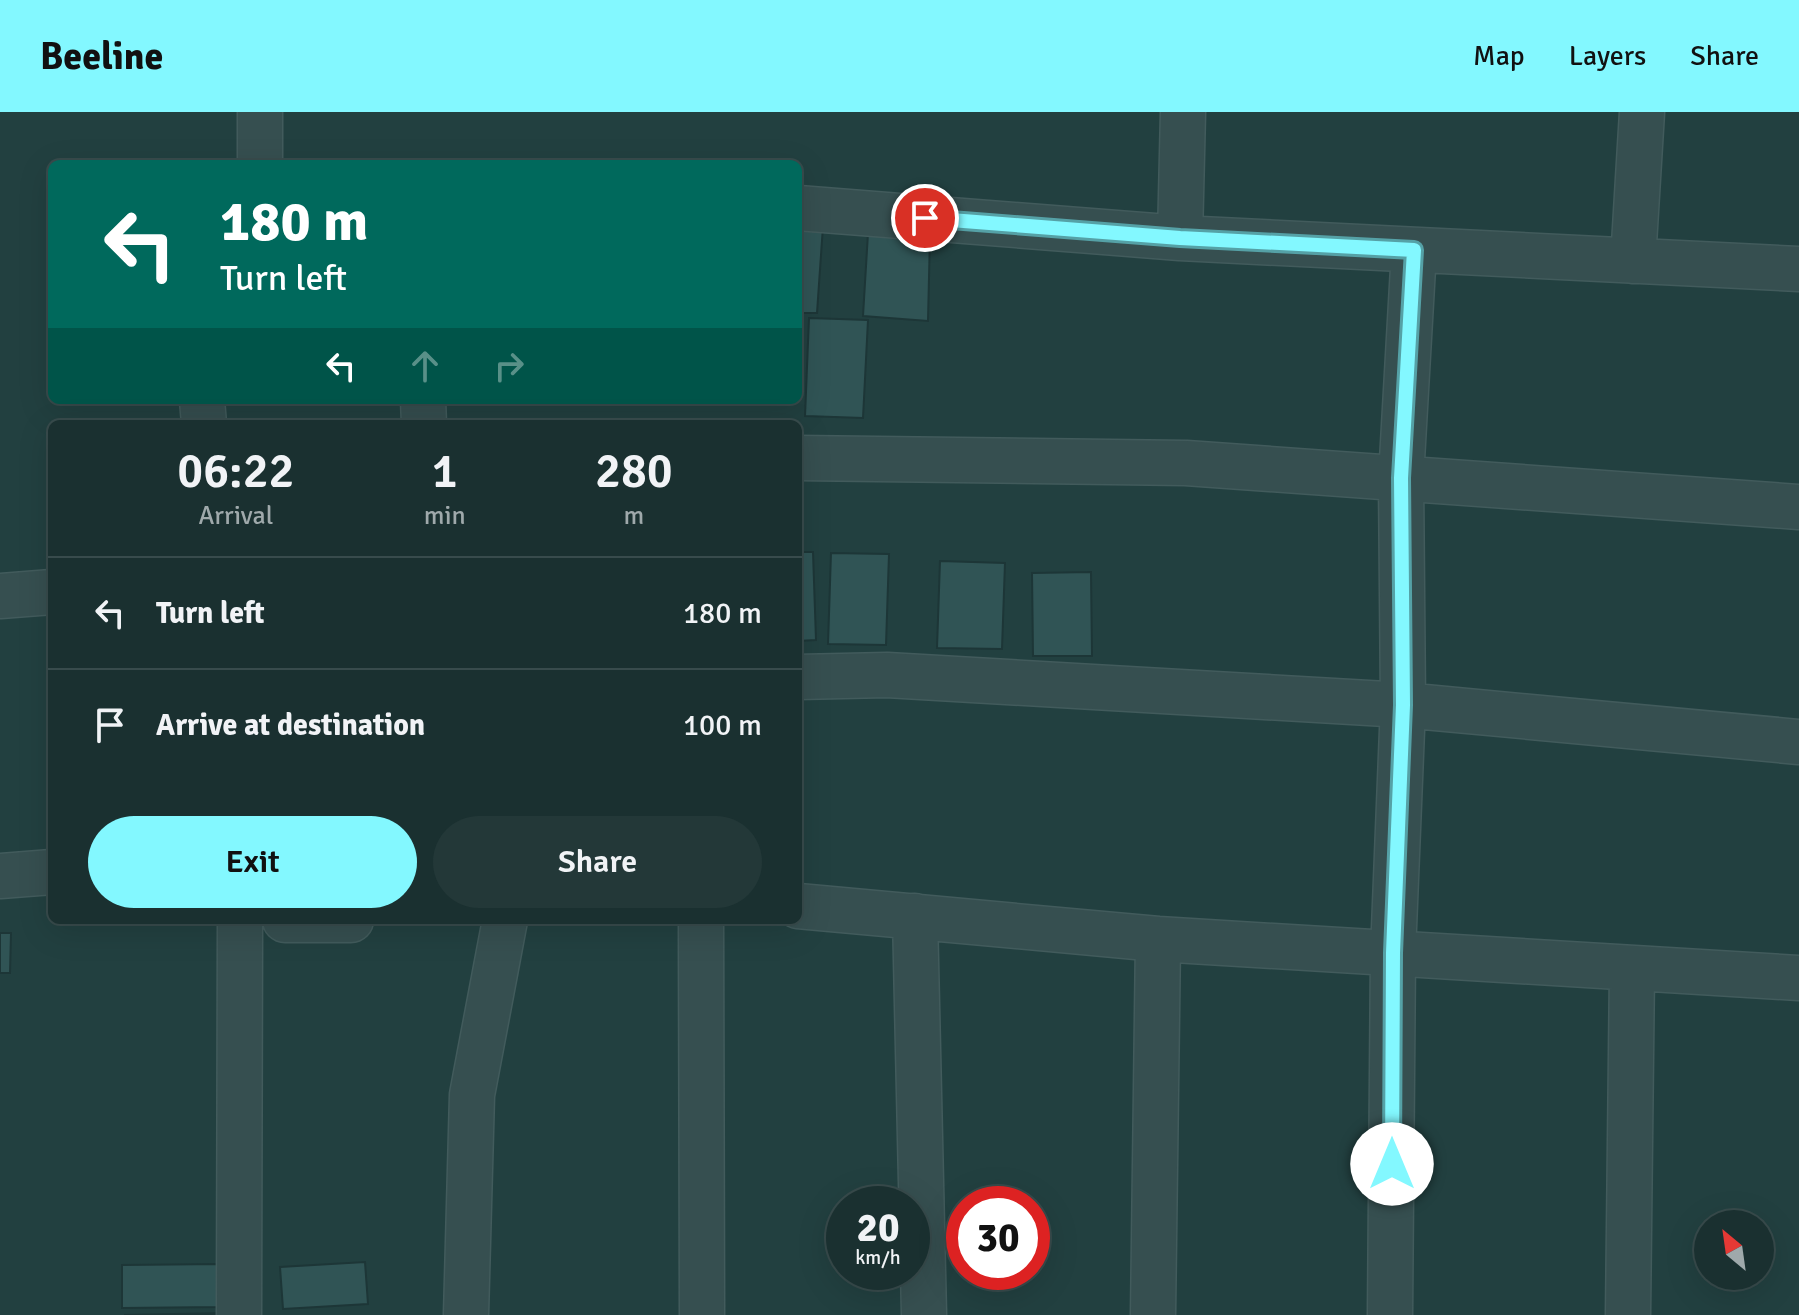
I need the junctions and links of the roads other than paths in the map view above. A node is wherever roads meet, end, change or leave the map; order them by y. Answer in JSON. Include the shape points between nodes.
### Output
{"nodes":[{"id":1,"x":260,"y":112,"type":"edge"},
{"id":2,"x":1183,"y":112,"type":"edge"},
{"id":3,"x":1642,"y":112,"type":"edge"},
{"id":4,"x":260,"y":160,"type":"edge"},
{"id":5,"x":802,"y":208,"type":"edge"},
{"id":6,"x":1180,"y":238,"type":"junction"},
{"id":7,"x":1414,"y":250,"type":"junction"},
{"id":8,"x":1633,"y":261,"type":"junction"},
{"id":9,"x":1799,"y":269,"type":"edge"},
{"id":10,"x":802,"y":458,"type":"edge"},
{"id":11,"x":1401,"y":478,"type":"junction"},
{"id":12,"x":1799,"y":507,"type":"edge"},
{"id":13,"x":48,"y":592,"type":"edge"},
{"id":14,"x":0,"y":596,"type":"edge"},
{"id":15,"x":802,"y":677,"type":"edge"},
{"id":16,"x":1403,"y":705,"type":"junction"},
{"id":17,"x":1799,"y":742,"type":"edge"},
{"id":18,"x":48,"y":872,"type":"edge"},
{"id":19,"x":0,"y":876,"type":"edge"},
{"id":20,"x":802,"y":906,"type":"edge"},
{"id":21,"x":915,"y":916,"type":"junction"},
{"id":22,"x":240,"y":924,"type":"edge"},
{"id":23,"x":504,"y":924,"type":"edge"},
{"id":24,"x":701,"y":924,"type":"edge"},
{"id":25,"x":1158,"y":939,"type":"junction"},
{"id":26,"x":1393,"y":953,"type":"junction"},
{"id":27,"x":1632,"y":968,"type":"junction"},
{"id":28,"x":1799,"y":978,"type":"edge"},
{"id":29,"x":239,"y":1315,"type":"edge"},
{"id":30,"x":466,"y":1315,"type":"edge"},
{"id":31,"x":702,"y":1315,"type":"edge"},
{"id":32,"x":924,"y":1315,"type":"edge"},
{"id":33,"x":1153,"y":1315,"type":"edge"},
{"id":34,"x":1390,"y":1315,"type":"edge"},
{"id":35,"x":1628,"y":1315,"type":"edge"}],
"edges":[{"from":1,"to":4,"type":"street"},
{"from":2,"to":6,"type":"street"},
{"from":3,"to":8,"type":"street"},
{"from":5,"to":6,"type":"street"},
{"from":6,"to":7,"type":"street"},
{"from":7,"to":8,"type":"street"},
{"from":7,"to":11,"type":"street"},
{"from":8,"to":9,"type":"street"},
{"from":10,"to":11,"type":"street","via":[[1186,463]]},
{"from":11,"to":12,"type":"street"},
{"from":11,"to":16,"type":"street"},
{"from":13,"to":14,"type":"street"},
{"from":15,"to":16,"type":"street","via":[[887,675]]},
{"from":16,"to":17,"type":"street"},
{"from":16,"to":26,"type":"street"},
{"from":18,"to":19,"type":"street"},
{"from":20,"to":21,"type":"street"},
{"from":21,"to":25,"type":"street"},
{"from":21,"to":32,"type":"street"},
{"from":22,"to":29,"type":"street"},
{"from":23,"to":30,"type":"street","via":[[472,1095]]},
{"from":24,"to":31,"type":"street"},
{"from":25,"to":26,"type":"street"},
{"from":25,"to":33,"type":"street"},
{"from":26,"to":27,"type":"street"},
{"from":26,"to":34,"type":"street"},
{"from":27,"to":28,"type":"street"},
{"from":27,"to":35,"type":"street"}]}
